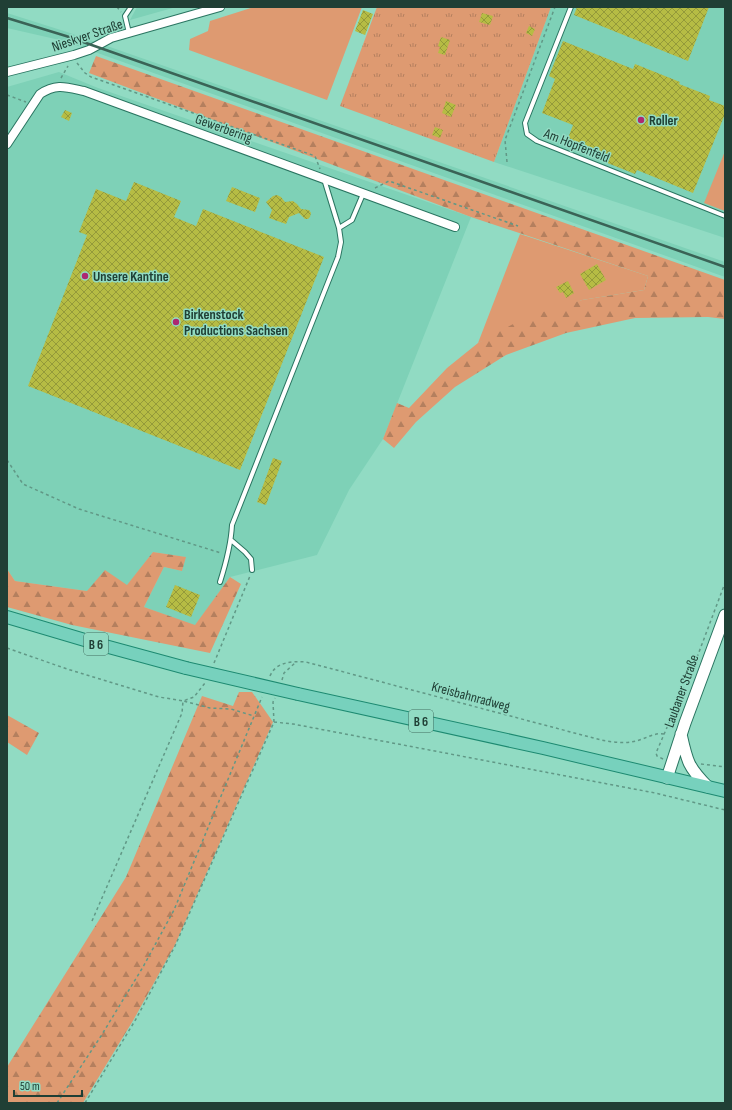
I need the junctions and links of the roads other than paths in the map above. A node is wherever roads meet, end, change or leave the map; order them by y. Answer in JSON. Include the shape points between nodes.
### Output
{"nodes":[{"id":1,"x":131,"y":7,"type":"edge"},
{"id":2,"x":220,"y":7,"type":"edge"},
{"id":3,"x":571,"y":7,"type":"edge"},
{"id":4,"x":130,"y":33,"type":"junction"},
{"id":5,"x":7,"y":72,"type":"edge"},
{"id":6,"x":7,"y":144,"type":"edge"},
{"id":7,"x":324,"y":178,"type":"junction"},
{"id":8,"x":364,"y":193,"type":"junction"},
{"id":9,"x":725,"y":216,"type":"edge"},
{"id":10,"x":339,"y":228,"type":"junction"},
{"id":11,"x":456,"y":228,"type":"dead end"},
{"id":12,"x":232,"y":540,"type":"junction"},
{"id":13,"x":252,"y":570,"type":"dead end"},
{"id":14,"x":220,"y":582,"type":"dead end"},
{"id":15,"x":725,"y":615,"type":"edge"},
{"id":16,"x":7,"y":617,"type":"edge"},
{"id":17,"x":681,"y":734,"type":"junction"},
{"id":18,"x":667,"y":778,"type":"junction"},
{"id":19,"x":708,"y":787,"type":"junction"},
{"id":20,"x":725,"y":791,"type":"edge"}],
"edges":[{"from":1,"to":4,"type":"lane","via":[[125,16]]},
{"from":2,"to":4,"type":"street","name":"Nieskyer Straße"},
{"from":3,"to":9,"type":"lane","name":"Am Hopfenfeld","via":[[525,123],[527,134],[537,141]]},
{"from":4,"to":5,"type":"street","name":"Nieskyer Straße","via":[[111,38],[74,55]]},
{"from":6,"to":7,"type":"street","name":"Gewerbering","via":[[40,94],[48,88],[66,87],[84,91]]},
{"from":7,"to":8,"type":"street","name":"Gewerbering"},
{"from":7,"to":10,"type":"lane"},
{"from":8,"to":10,"type":"lane","via":[[352,220]]},
{"from":8,"to":11,"type":"street","name":"Gewerbering"},
{"from":10,"to":12,"type":"lane","via":[[341,242],[338,256],[232,525]]},
{"from":12,"to":13,"type":"lane","via":[[251,560]]},
{"from":12,"to":14,"type":"lane"},
{"from":15,"to":17,"type":"street","name":"Laubaner Straße"},
{"from":16,"to":18,"type":"main road","number":"B 6","bridge":true,"via":[[186,668]]},
{"from":17,"to":18,"type":"street","name":"Laubaner Straße"},
{"from":17,"to":19,"type":"street","via":[[689,765]]},
{"from":18,"to":19,"type":"main road","number":"B 6"},
{"from":19,"to":20,"type":"main road","number":"B 6"}]}
